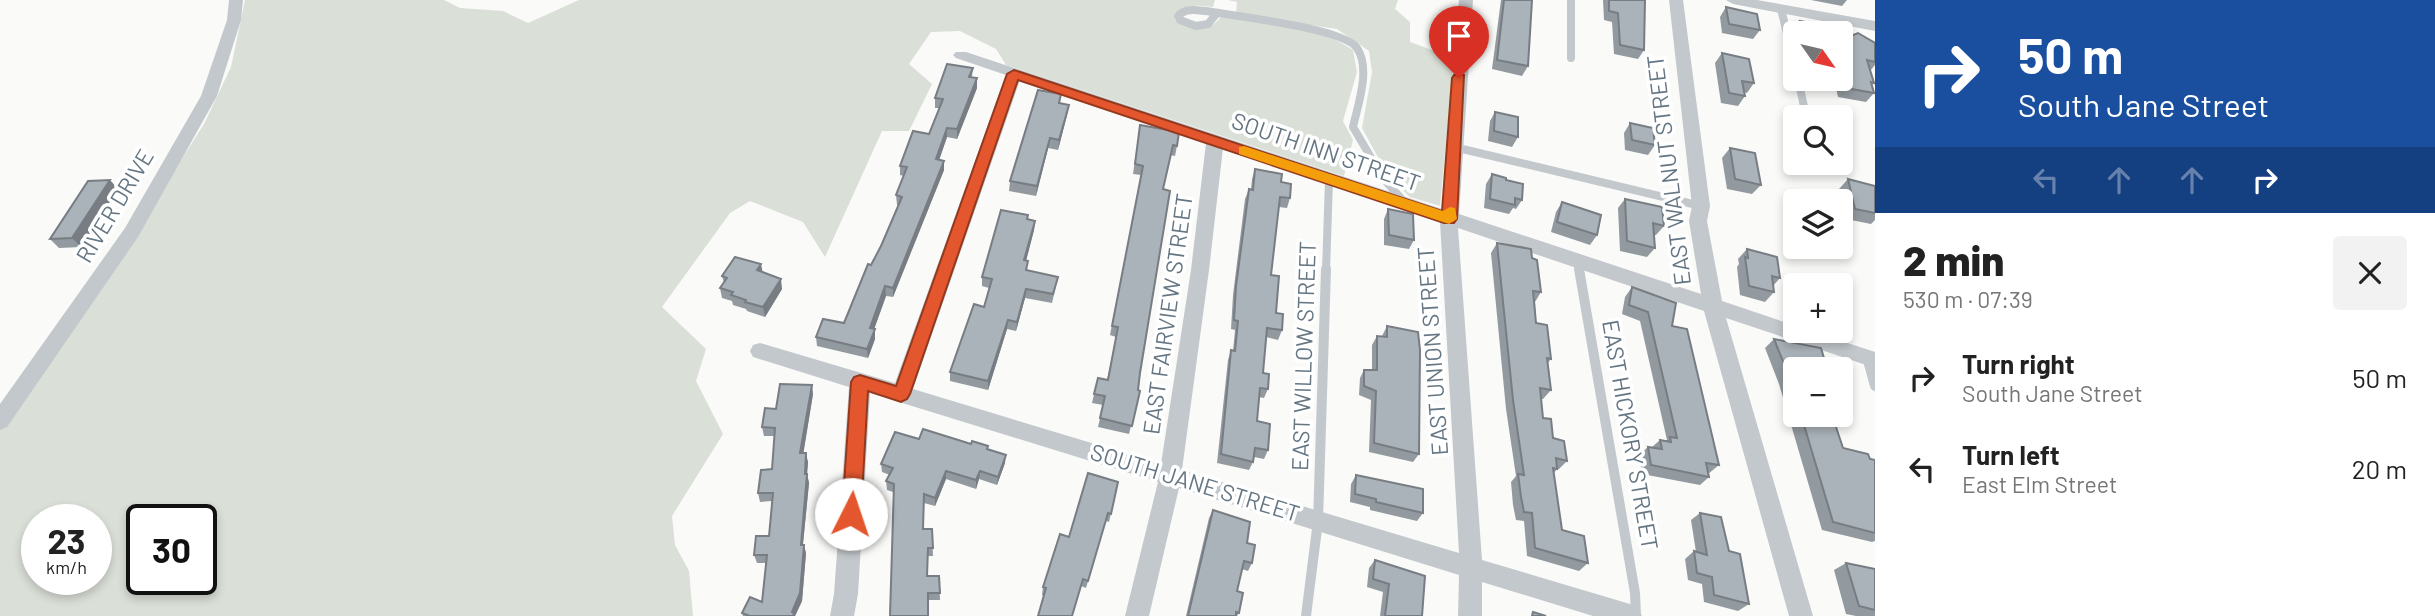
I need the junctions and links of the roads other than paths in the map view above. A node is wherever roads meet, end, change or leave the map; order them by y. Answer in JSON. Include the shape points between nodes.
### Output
{"nodes":[{"id":1,"x":236,"y":0,"type":"edge"},
{"id":2,"x":1466,"y":0,"type":"edge"},
{"id":3,"x":1571,"y":0,"type":"edge"},
{"id":4,"x":1676,"y":0,"type":"edge"},
{"id":5,"x":1733,"y":0,"type":"edge"},
{"id":6,"x":1781,"y":9,"type":"junction"},
{"id":7,"x":1217,"y":13,"type":"dead end"},
{"id":8,"x":1784,"y":21,"type":"edge"},
{"id":9,"x":1875,"y":26,"type":"edge"},
{"id":10,"x":961,"y":55,"type":"dead end"},
{"id":11,"x":1572,"y":58,"type":"dead end"},
{"id":12,"x":1014,"y":74,"type":"junction"},
{"id":13,"x":1215,"y":141,"type":"junction"},
{"id":14,"x":1454,"y":147,"type":"junction"},
{"id":15,"x":1329,"y":180,"type":"junction"},
{"id":16,"x":1406,"y":205,"type":"junction"},
{"id":17,"x":1701,"y":206,"type":"junction"},
{"id":18,"x":1449,"y":219,"type":"junction"},
{"id":19,"x":1578,"y":261,"type":"junction"},
{"id":20,"x":1713,"y":307,"type":"junction"},
{"id":21,"x":760,"y":351,"type":"dead end"},
{"id":22,"x":1871,"y":358,"type":"edge"},
{"id":23,"x":860,"y":382,"type":"junction"},
{"id":24,"x":1875,"y":386,"type":"edge"},
{"id":25,"x":901,"y":394,"type":"junction"},
{"id":26,"x":0,"y":421,"type":"edge"},
{"id":27,"x":1170,"y":477,"type":"junction"},
{"id":28,"x":1318,"y":521,"type":"junction"},
{"id":29,"x":1471,"y":568,"type":"junction"},
{"id":30,"x":842,"y":616,"type":"edge"},
{"id":31,"x":1138,"y":616,"type":"edge"},
{"id":32,"x":1306,"y":616,"type":"edge"},
{"id":33,"x":1470,"y":616,"type":"edge"},
{"id":34,"x":1630,"y":616,"type":"edge"},
{"id":35,"x":1636,"y":616,"type":"edge"},
{"id":36,"x":1801,"y":616,"type":"edge"}],
"edges":[{"from":1,"to":26,"type":"street","name":"RIVER DRIVE","via":[[209,96],[132,232]]},
{"from":2,"to":14,"type":"street","name":"EAST UNION STREET"},
{"from":3,"to":11,"type":"lane"},
{"from":4,"to":17,"type":"street","name":"EAST WALNUT STREET"},
{"from":5,"to":6,"type":"street"},
{"from":6,"to":8,"type":"lane"},
{"from":6,"to":9,"type":"street"},
{"from":7,"to":16,"type":"lane","via":[[1322,31],[1350,41],[1358,49],[1364,71],[1353,127],[1383,178]]},
{"from":10,"to":12,"type":"street","name":"SOUTH INN STREET"},
{"from":12,"to":13,"type":"street","name":"SOUTH INN STREET"},
{"from":12,"to":25,"type":"street"},
{"from":13,"to":15,"type":"street","name":"SOUTH INN STREET"},
{"from":13,"to":27,"type":"street","name":"EAST FAIRVIEW STREET"},
{"from":14,"to":17,"type":"lane"},
{"from":14,"to":18,"type":"street","name":"EAST UNION STREET"},
{"from":15,"to":16,"type":"street","name":"SOUTH INN STREET"},
{"from":15,"to":28,"type":"lane","name":"EAST WILLOW STREET"},
{"from":16,"to":18,"type":"street","name":"SOUTH INN STREET"},
{"from":17,"to":20,"type":"street","name":"EAST WALNUT STREET","via":[[1698,221]]},
{"from":18,"to":19,"type":"street","name":"SOUTH INN STREET"},
{"from":18,"to":29,"type":"street","name":"EAST UNION STREET"},
{"from":19,"to":20,"type":"street","name":"SOUTH INN STREET"},
{"from":19,"to":35,"type":"lane","name":"EAST HICKORY STREET"},
{"from":20,"to":22,"type":"street","name":"SOUTH INN STREET"},
{"from":20,"to":36,"type":"street","name":"EAST WALNUT STREET"},
{"from":21,"to":23,"type":"street","name":"SOUTH JANE STREET"},
{"from":22,"to":24,"type":"lane"},
{"from":23,"to":25,"type":"street","name":"SOUTH JANE STREET"},
{"from":23,"to":30,"type":"street"},
{"from":25,"to":27,"type":"street","name":"SOUTH JANE STREET"},
{"from":27,"to":28,"type":"street","name":"SOUTH JANE STREET"},
{"from":27,"to":31,"type":"street","name":"EAST FAIRVIEW STREET"},
{"from":28,"to":29,"type":"street","name":"SOUTH JANE STREET"},
{"from":28,"to":32,"type":"lane","name":"EAST WILLOW STREET"},
{"from":29,"to":33,"type":"street","name":"EAST UNION STREET"},
{"from":29,"to":34,"type":"street","name":"SOUTH JANE STREET"}]}
